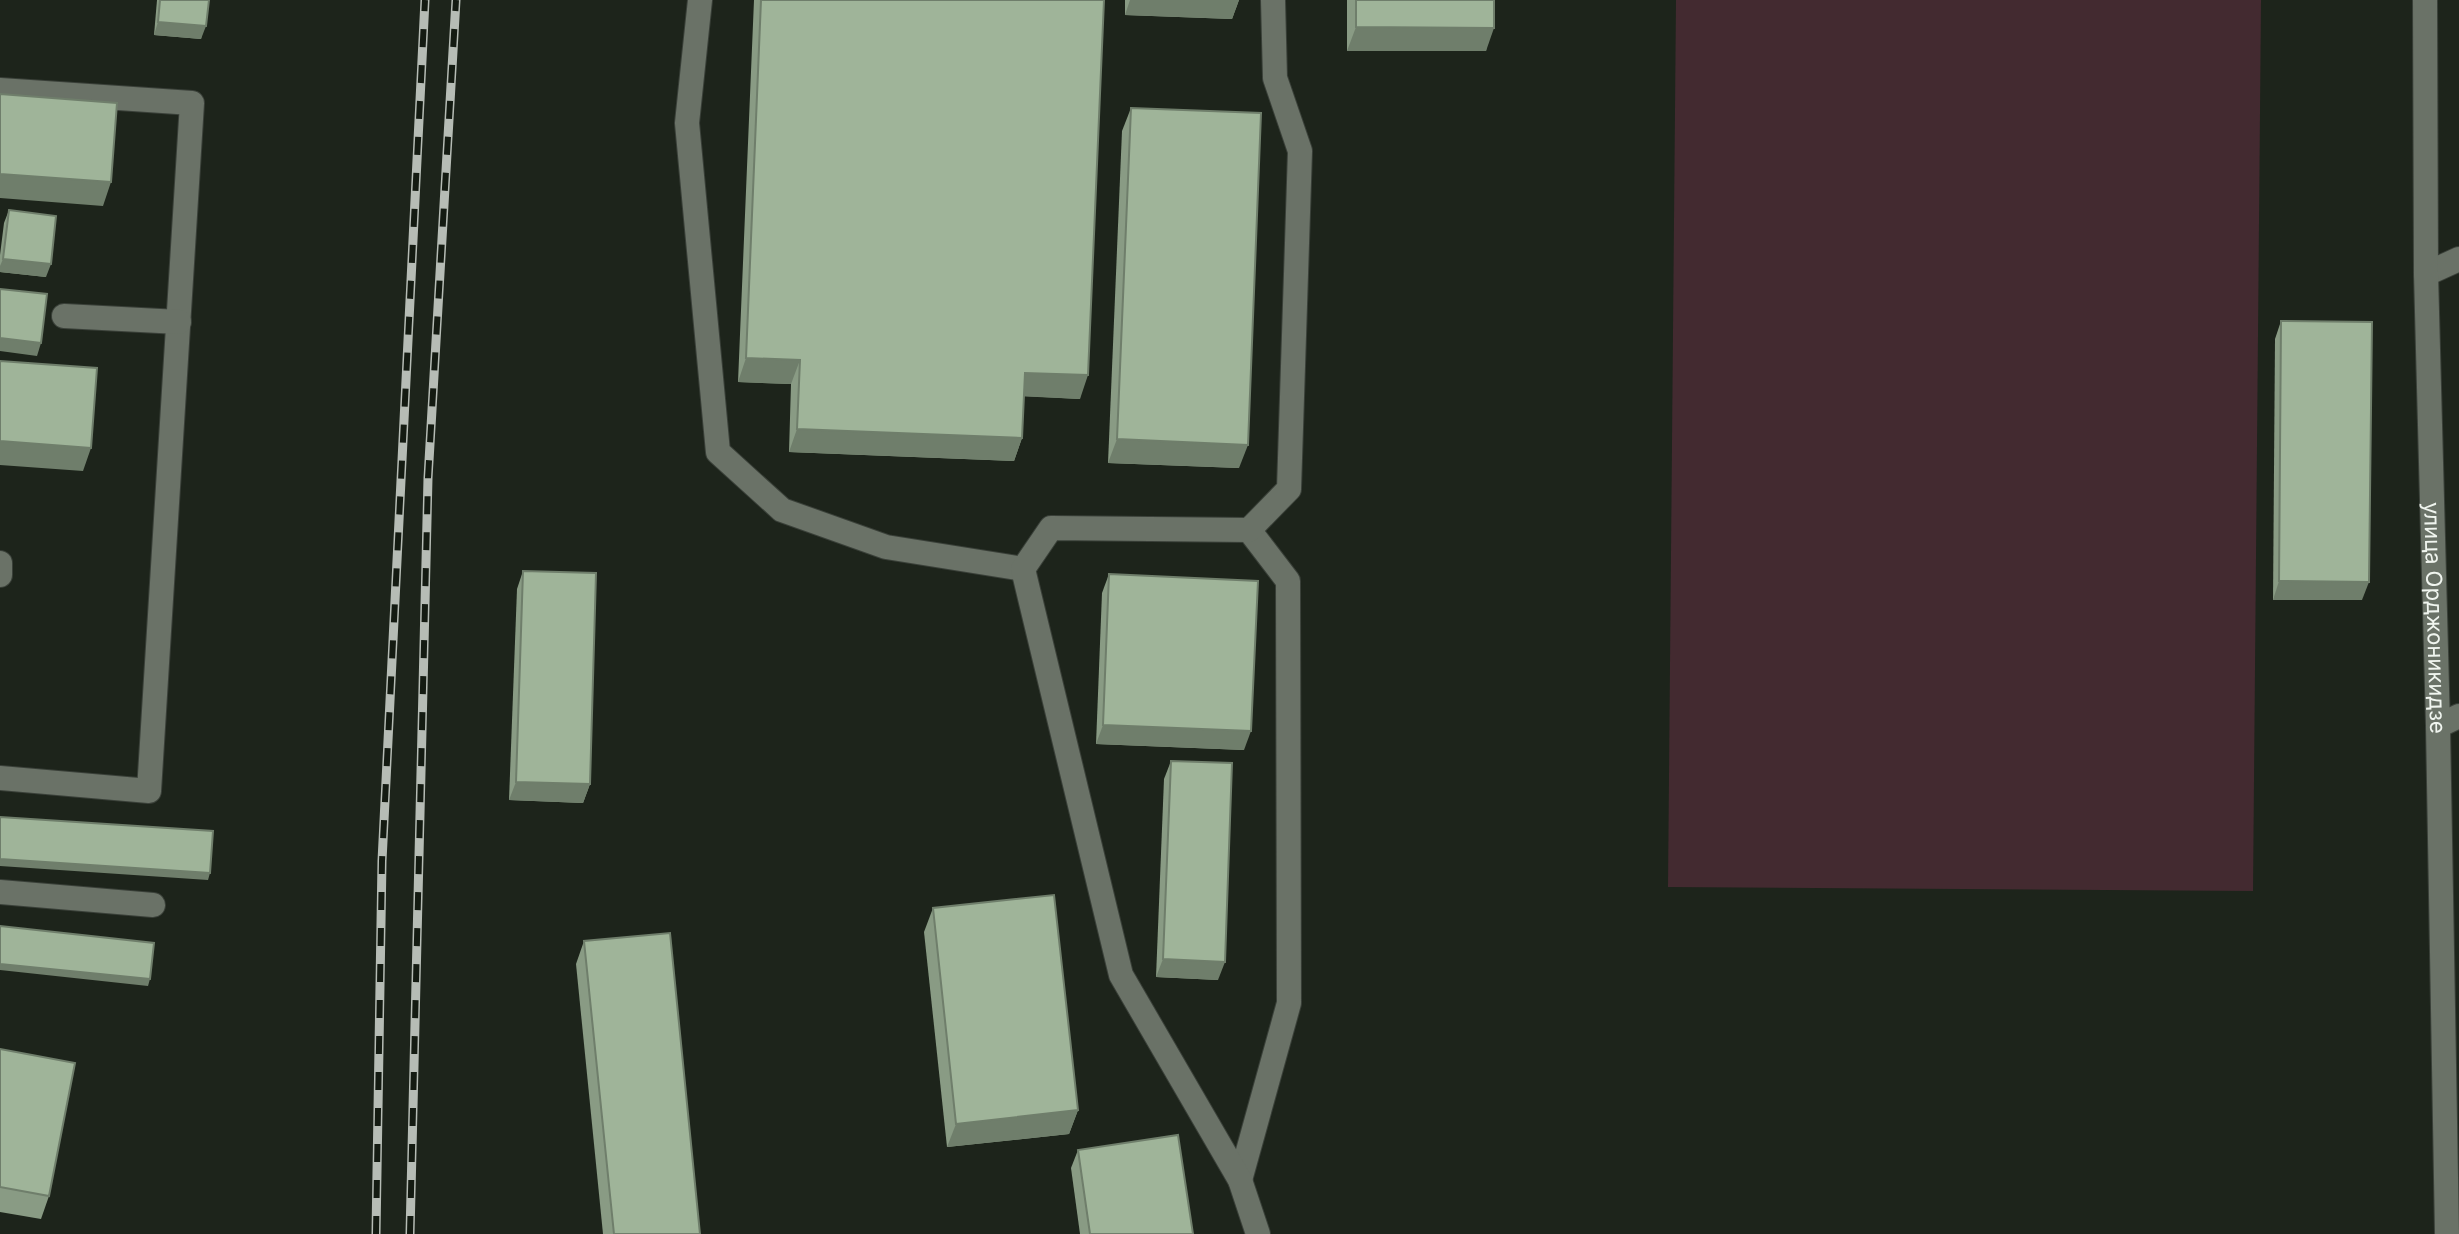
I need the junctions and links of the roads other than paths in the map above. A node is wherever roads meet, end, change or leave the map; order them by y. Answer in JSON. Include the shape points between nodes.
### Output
{"nodes":[{"id":1,"x":700,"y":0,"type":"edge"},
{"id":2,"x":1273,"y":0,"type":"edge"},
{"id":3,"x":2425,"y":0,"type":"edge"},
{"id":4,"x":0,"y":90,"type":"edge"},
{"id":5,"x":2459,"y":259,"type":"edge"},
{"id":6,"x":2426,"y":274,"type":"junction"},
{"id":7,"x":64,"y":316,"type":"dead end"},
{"id":8,"x":179,"y":322,"type":"junction"},
{"id":9,"x":1249,"y":530,"type":"junction"},
{"id":10,"x":0,"y":563,"type":"edge"},
{"id":11,"x":1023,"y":569,"type":"junction"},
{"id":12,"x":0,"y":575,"type":"edge"},
{"id":13,"x":2449,"y":721,"type":"edge"},
{"id":14,"x":0,"y":778,"type":"edge"},
{"id":15,"x":0,"y":892,"type":"edge"},
{"id":16,"x":153,"y":905,"type":"dead end"},
{"id":17,"x":2453,"y":1141,"type":"edge"},
{"id":18,"x":1240,"y":1180,"type":"junction"},
{"id":19,"x":1258,"y":1234,"type":"edge"},
{"id":20,"x":2447,"y":1234,"type":"edge"}],
"edges":[{"from":1,"to":11,"type":"street","via":[[687,123],[718,452],[782,510],[886,547]]},
{"from":2,"to":9,"type":"street","via":[[1275,78],[1300,151],[1289,489]]},
{"from":3,"to":6,"type":"street","name":"улица Орджоникидзе"},
{"from":4,"to":8,"type":"street","via":[[192,103]]},
{"from":5,"to":6,"type":"street"},
{"from":6,"to":13,"type":"street","name":"улица Орджоникидзе"},
{"from":7,"to":8,"type":"street"},
{"from":8,"to":14,"type":"street","via":[[149,791]]},
{"from":9,"to":11,"type":"street","via":[[1051,528]]},
{"from":9,"to":18,"type":"street","via":[[1288,581],[1289,1003]]},
{"from":10,"to":12,"type":"street"},
{"from":11,"to":18,"type":"street","via":[[1121,975]]},
{"from":13,"to":17,"type":"street","name":"улица Орджоникидзе"},
{"from":15,"to":16,"type":"street"},
{"from":17,"to":20,"type":"street","name":"улица Орджоникидзе"},
{"from":18,"to":19,"type":"street"}]}
